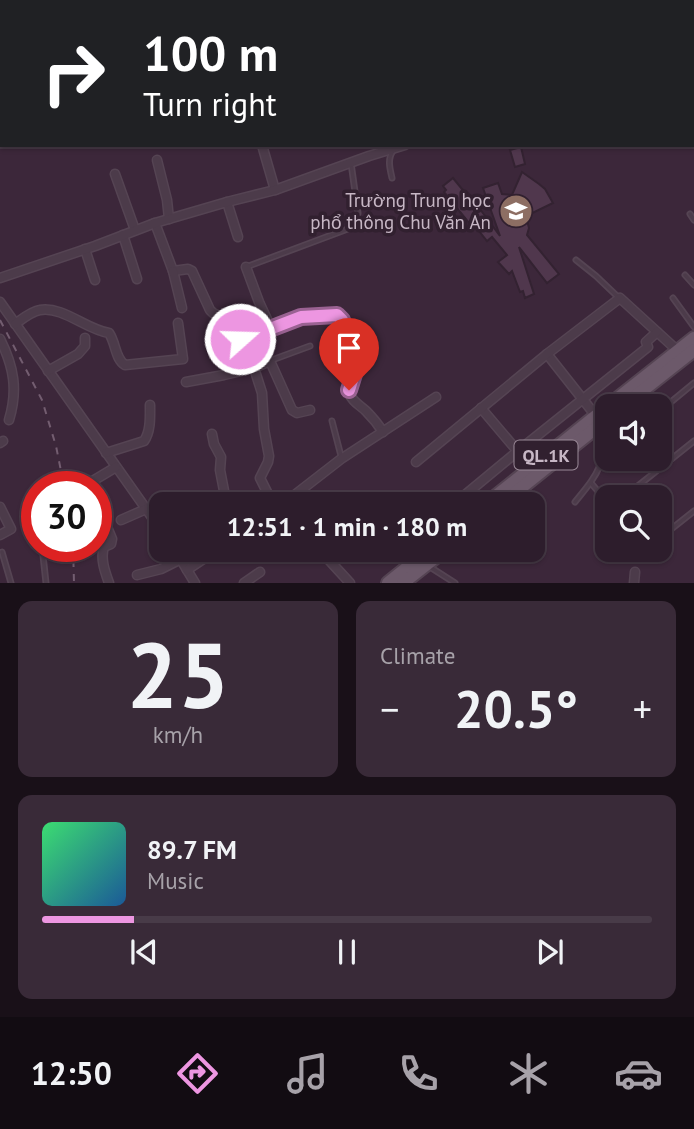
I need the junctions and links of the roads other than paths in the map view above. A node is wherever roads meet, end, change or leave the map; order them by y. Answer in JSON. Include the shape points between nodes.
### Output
{"nodes":[{"id":1,"x":263,"y":147,"type":"edge"},
{"id":2,"x":366,"y":147,"type":"edge"},
{"id":3,"x":398,"y":147,"type":"edge"},
{"id":4,"x":400,"y":147,"type":"edge"},
{"id":5,"x":369,"y":156,"type":"junction"},
{"id":6,"x":157,"y":160,"type":"dead end"},
{"id":7,"x":351,"y":163,"type":"junction"},
{"id":8,"x":115,"y":173,"type":"dead end"},
{"id":9,"x":392,"y":178,"type":"dead end"},
{"id":10,"x":275,"y":190,"type":"junction"},
{"id":11,"x":227,"y":202,"type":"junction"},
{"id":12,"x":690,"y":214,"type":"dead end"},
{"id":13,"x":169,"y":219,"type":"junction"},
{"id":14,"x":694,"y":220,"type":"edge"},
{"id":15,"x":155,"y":223,"type":"junction"},
{"id":16,"x":135,"y":230,"type":"junction"},
{"id":17,"x":123,"y":235,"type":"junction"},
{"id":18,"x":238,"y":237,"type":"dead end"},
{"id":19,"x":85,"y":249,"type":"junction"},
{"id":20,"x":576,"y":260,"type":"dead end"},
{"id":21,"x":246,"y":267,"type":"joint"},
{"id":22,"x":173,"y":271,"type":"junction"},
{"id":23,"x":685,"y":275,"type":"dead end"},
{"id":24,"x":0,"y":278,"type":"edge"},
{"id":25,"x":95,"y":279,"type":"dead end"},
{"id":26,"x":137,"y":279,"type":"dead end"},
{"id":27,"x":694,"y":285,"type":"edge"},
{"id":28,"x":620,"y":298,"type":"junction"},
{"id":29,"x":673,"y":298,"type":"dead end"},
{"id":30,"x":0,"y":302,"type":"edge"},
{"id":31,"x":182,"y":308,"type":"dead end"},
{"id":32,"x":178,"y":323,"type":"dead end"},
{"id":33,"x":15,"y":324,"type":"junction"},
{"id":34,"x":694,"y":327,"type":"edge"},
{"id":35,"x":271,"y":328,"type":"junction"},
{"id":36,"x":657,"y":332,"type":"junction"},
{"id":37,"x":85,"y":338,"type":"dead end"},
{"id":38,"x":694,"y":338,"type":"edge"},
{"id":39,"x":0,"y":339,"type":"edge"},
{"id":40,"x":310,"y":346,"type":"dead end"},
{"id":41,"x":694,"y":350,"type":"edge"},
{"id":42,"x":678,"y":351,"type":"junction"},
{"id":43,"x":547,"y":354,"type":"junction"},
{"id":44,"x":270,"y":361,"type":"junction"},
{"id":45,"x":254,"y":368,"type":"junction"},
{"id":46,"x":48,"y":371,"type":"junction"},
{"id":47,"x":186,"y":382,"type":"dead end"},
{"id":48,"x":694,"y":383,"type":"edge"},
{"id":49,"x":623,"y":394,"type":"edge"},
{"id":50,"x":641,"y":394,"type":"edge"},
{"id":51,"x":436,"y":397,"type":"dead end"},
{"id":52,"x":582,"y":398,"type":"junction"},
{"id":53,"x":672,"y":401,"type":"edge"},
{"id":54,"x":150,"y":405,"type":"dead end"},
{"id":55,"x":481,"y":408,"type":"junction"},
{"id":56,"x":310,"y":410,"type":"dead end"},
{"id":57,"x":595,"y":413,"type":"edge"},
{"id":58,"x":9,"y":421,"type":"dead end"},
{"id":59,"x":332,"y":421,"type":"dead end"},
{"id":60,"x":595,"y":424,"type":"edge"},
{"id":61,"x":595,"y":425,"type":"edge"},
{"id":62,"x":383,"y":432,"type":"junction"},
{"id":63,"x":212,"y":435,"type":"dead end"},
{"id":64,"x":694,"y":441,"type":"edge"},
{"id":65,"x":518,"y":451,"type":"junction"},
{"id":66,"x":106,"y":453,"type":"junction"},
{"id":67,"x":341,"y":459,"type":"junction"},
{"id":68,"x":416,"y":462,"type":"dead end"},
{"id":69,"x":116,"y":467,"type":"junction"},
{"id":70,"x":531,"y":467,"type":"junction"},
{"id":71,"x":109,"y":471,"type":"edge"},
{"id":72,"x":597,"y":471,"type":"edge"},
{"id":73,"x":591,"y":483,"type":"junction"},
{"id":74,"x":639,"y":485,"type":"edge"},
{"id":75,"x":595,"y":488,"type":"edge"},
{"id":76,"x":222,"y":492,"type":"edge"},
{"id":77,"x":266,"y":492,"type":"edge"},
{"id":78,"x":298,"y":492,"type":"edge"},
{"id":79,"x":468,"y":492,"type":"edge"},
{"id":80,"x":501,"y":492,"type":"edge"},
{"id":81,"x":515,"y":492,"type":"edge"},
{"id":82,"x":575,"y":502,"type":"dead end"},
{"id":83,"x":0,"y":508,"type":"edge"},
{"id":84,"x":146,"y":509,"type":"junction"},
{"id":85,"x":694,"y":511,"type":"edge"},
{"id":86,"x":149,"y":513,"type":"edge"},
{"id":87,"x":121,"y":520,"type":"dead end"},
{"id":88,"x":672,"y":528,"type":"edge"},
{"id":89,"x":0,"y":535,"type":"edge"},
{"id":90,"x":2,"y":552,"type":"dead end"},
{"id":91,"x":44,"y":562,"type":"edge"},
{"id":92,"x":103,"y":562,"type":"edge"},
{"id":93,"x":175,"y":562,"type":"edge"},
{"id":94,"x":183,"y":562,"type":"edge"},
{"id":95,"x":198,"y":562,"type":"edge"},
{"id":96,"x":331,"y":562,"type":"edge"},
{"id":97,"x":408,"y":562,"type":"edge"},
{"id":98,"x":415,"y":562,"type":"edge"},
{"id":99,"x":430,"y":562,"type":"edge"},
{"id":100,"x":411,"y":565,"type":"junction"},
{"id":101,"x":426,"y":565,"type":"junction"},
{"id":102,"x":187,"y":569,"type":"junction"},
{"id":103,"x":260,"y":572,"type":"dead end"},
{"id":104,"x":635,"y":572,"type":"dead end"},
{"id":105,"x":137,"y":575,"type":"dead end"},
{"id":106,"x":193,"y":582,"type":"edge"},
{"id":107,"x":11,"y":583,"type":"edge"},
{"id":108,"x":46,"y":583,"type":"edge"},
{"id":109,"x":109,"y":583,"type":"edge"},
{"id":110,"x":244,"y":583,"type":"edge"},
{"id":111,"x":350,"y":583,"type":"edge"},
{"id":112,"x":388,"y":583,"type":"edge"},
{"id":113,"x":403,"y":583,"type":"edge"},
{"id":114,"x":455,"y":583,"type":"edge"},
{"id":115,"x":634,"y":583,"type":"edge"}],
"edges":[{"from":1,"to":10,"type":"street"},
{"from":2,"to":5,"type":"street"},
{"from":3,"to":5,"type":"street"},
{"from":4,"to":9,"type":"lane","via":[[390,157]]},
{"from":5,"to":7,"type":"street"},
{"from":6,"to":13,"type":"street"},
{"from":7,"to":10,"type":"street"},
{"from":7,"to":21,"type":"lane","via":[[358,213],[353,227]]},
{"from":8,"to":16,"type":"street"},
{"from":10,"to":11,"type":"street"},
{"from":11,"to":13,"type":"street"},
{"from":11,"to":18,"type":"street"},
{"from":12,"to":14,"type":"lane"},
{"from":13,"to":15,"type":"street"},
{"from":15,"to":16,"type":"street"},
{"from":15,"to":22,"type":"street"},
{"from":16,"to":17,"type":"street"},
{"from":17,"to":19,"type":"street"},
{"from":17,"to":26,"type":"street"},
{"from":19,"to":24,"type":"street"},
{"from":19,"to":25,"type":"street"},
{"from":20,"to":28,"type":"lane"},
{"from":21,"to":35,"type":"street"},
{"from":22,"to":31,"type":"street"},
{"from":22,"to":35,"type":"street","via":[[192,271],[210,310],[226,319],[240,339]]},
{"from":23,"to":27,"type":"lane"},
{"from":28,"to":36,"type":"street"},
{"from":28,"to":43,"type":"street"},
{"from":29,"to":34,"type":"lane"},
{"from":30,"to":33,"type":"street"},
{"from":32,"to":33,"type":"street","via":[[183,359],[125,365],[109,333],[63,314],[36,310]]},
{"from":33,"to":46,"type":"street"},
{"from":35,"to":62,"type":"street","via":[[301,317],[340,317],[355,359],[350,396]]},
{"from":36,"to":42,"type":"street"},
{"from":36,"to":52,"type":"street","via":[[646,342],[648,347]]},
{"from":37,"to":46,"type":"street","via":[[78,355]]},
{"from":38,"to":42,"type":"main road","number":"QL.1K"},
{"from":39,"to":58,"type":"street","via":[[13,370]]},
{"from":40,"to":44,"type":"lane"},
{"from":41,"to":50,"type":"main road"},
{"from":42,"to":49,"type":"main road","number":"QL.1K"},
{"from":43,"to":52,"type":"street"},
{"from":43,"to":55,"type":"street"},
{"from":44,"to":45,"type":"street"},
{"from":44,"to":56,"type":"street","via":[[292,410]]},
{"from":45,"to":47,"type":"street"},
{"from":45,"to":77,"type":"street","via":[[262,393],[268,462],[260,478]]},
{"from":46,"to":66,"type":"street"},
{"from":48,"to":53,"type":"lane"},
{"from":51,"to":62,"type":"street"},
{"from":52,"to":57,"type":"street"},
{"from":52,"to":65,"type":"street"},
{"from":54,"to":66,"type":"street","via":[[144,441]]},
{"from":55,"to":65,"type":"street"},
{"from":55,"to":68,"type":"street"},
{"from":59,"to":67,"type":"lane"},
{"from":60,"to":70,"type":"main road","number":"QL.1K"},
{"from":61,"to":81,"type":"main road","number":"QL.1K"},
{"from":62,"to":67,"type":"street"},
{"from":63,"to":76,"type":"street","via":[[221,457]]},
{"from":64,"to":74,"type":"lane"},
{"from":65,"to":70,"type":"street"},
{"from":65,"to":79,"type":"street"},
{"from":66,"to":69,"type":"street"},
{"from":67,"to":78,"type":"street"},
{"from":69,"to":71,"type":"street"},
{"from":69,"to":84,"type":"street"},
{"from":70,"to":80,"type":"main road","number":"QL.1K"},
{"from":72,"to":73,"type":"lane"},
{"from":73,"to":75,"type":"lane"},
{"from":73,"to":82,"type":"lane"},
{"from":83,"to":89,"type":"street","via":[[11,529]]},
{"from":84,"to":86,"type":"street"},
{"from":84,"to":87,"type":"street"},
{"from":85,"to":88,"type":"lane"},
{"from":90,"to":107,"type":"lane"},
{"from":91,"to":108,"type":"lane"},
{"from":92,"to":109,"type":"street"},
{"from":93,"to":105,"type":"street"},
{"from":94,"to":102,"type":"street"},
{"from":95,"to":102,"type":"street"},
{"from":96,"to":111,"type":"street"},
{"from":97,"to":100,"type":"street"},
{"from":98,"to":100,"type":"main road"},
{"from":99,"to":101,"type":"main road"},
{"from":100,"to":112,"type":"main road"},
{"from":101,"to":113,"type":"main road"},
{"from":101,"to":114,"type":"lane"},
{"from":102,"to":106,"type":"street"},
{"from":103,"to":110,"type":"street"},
{"from":104,"to":115,"type":"street"}]}
